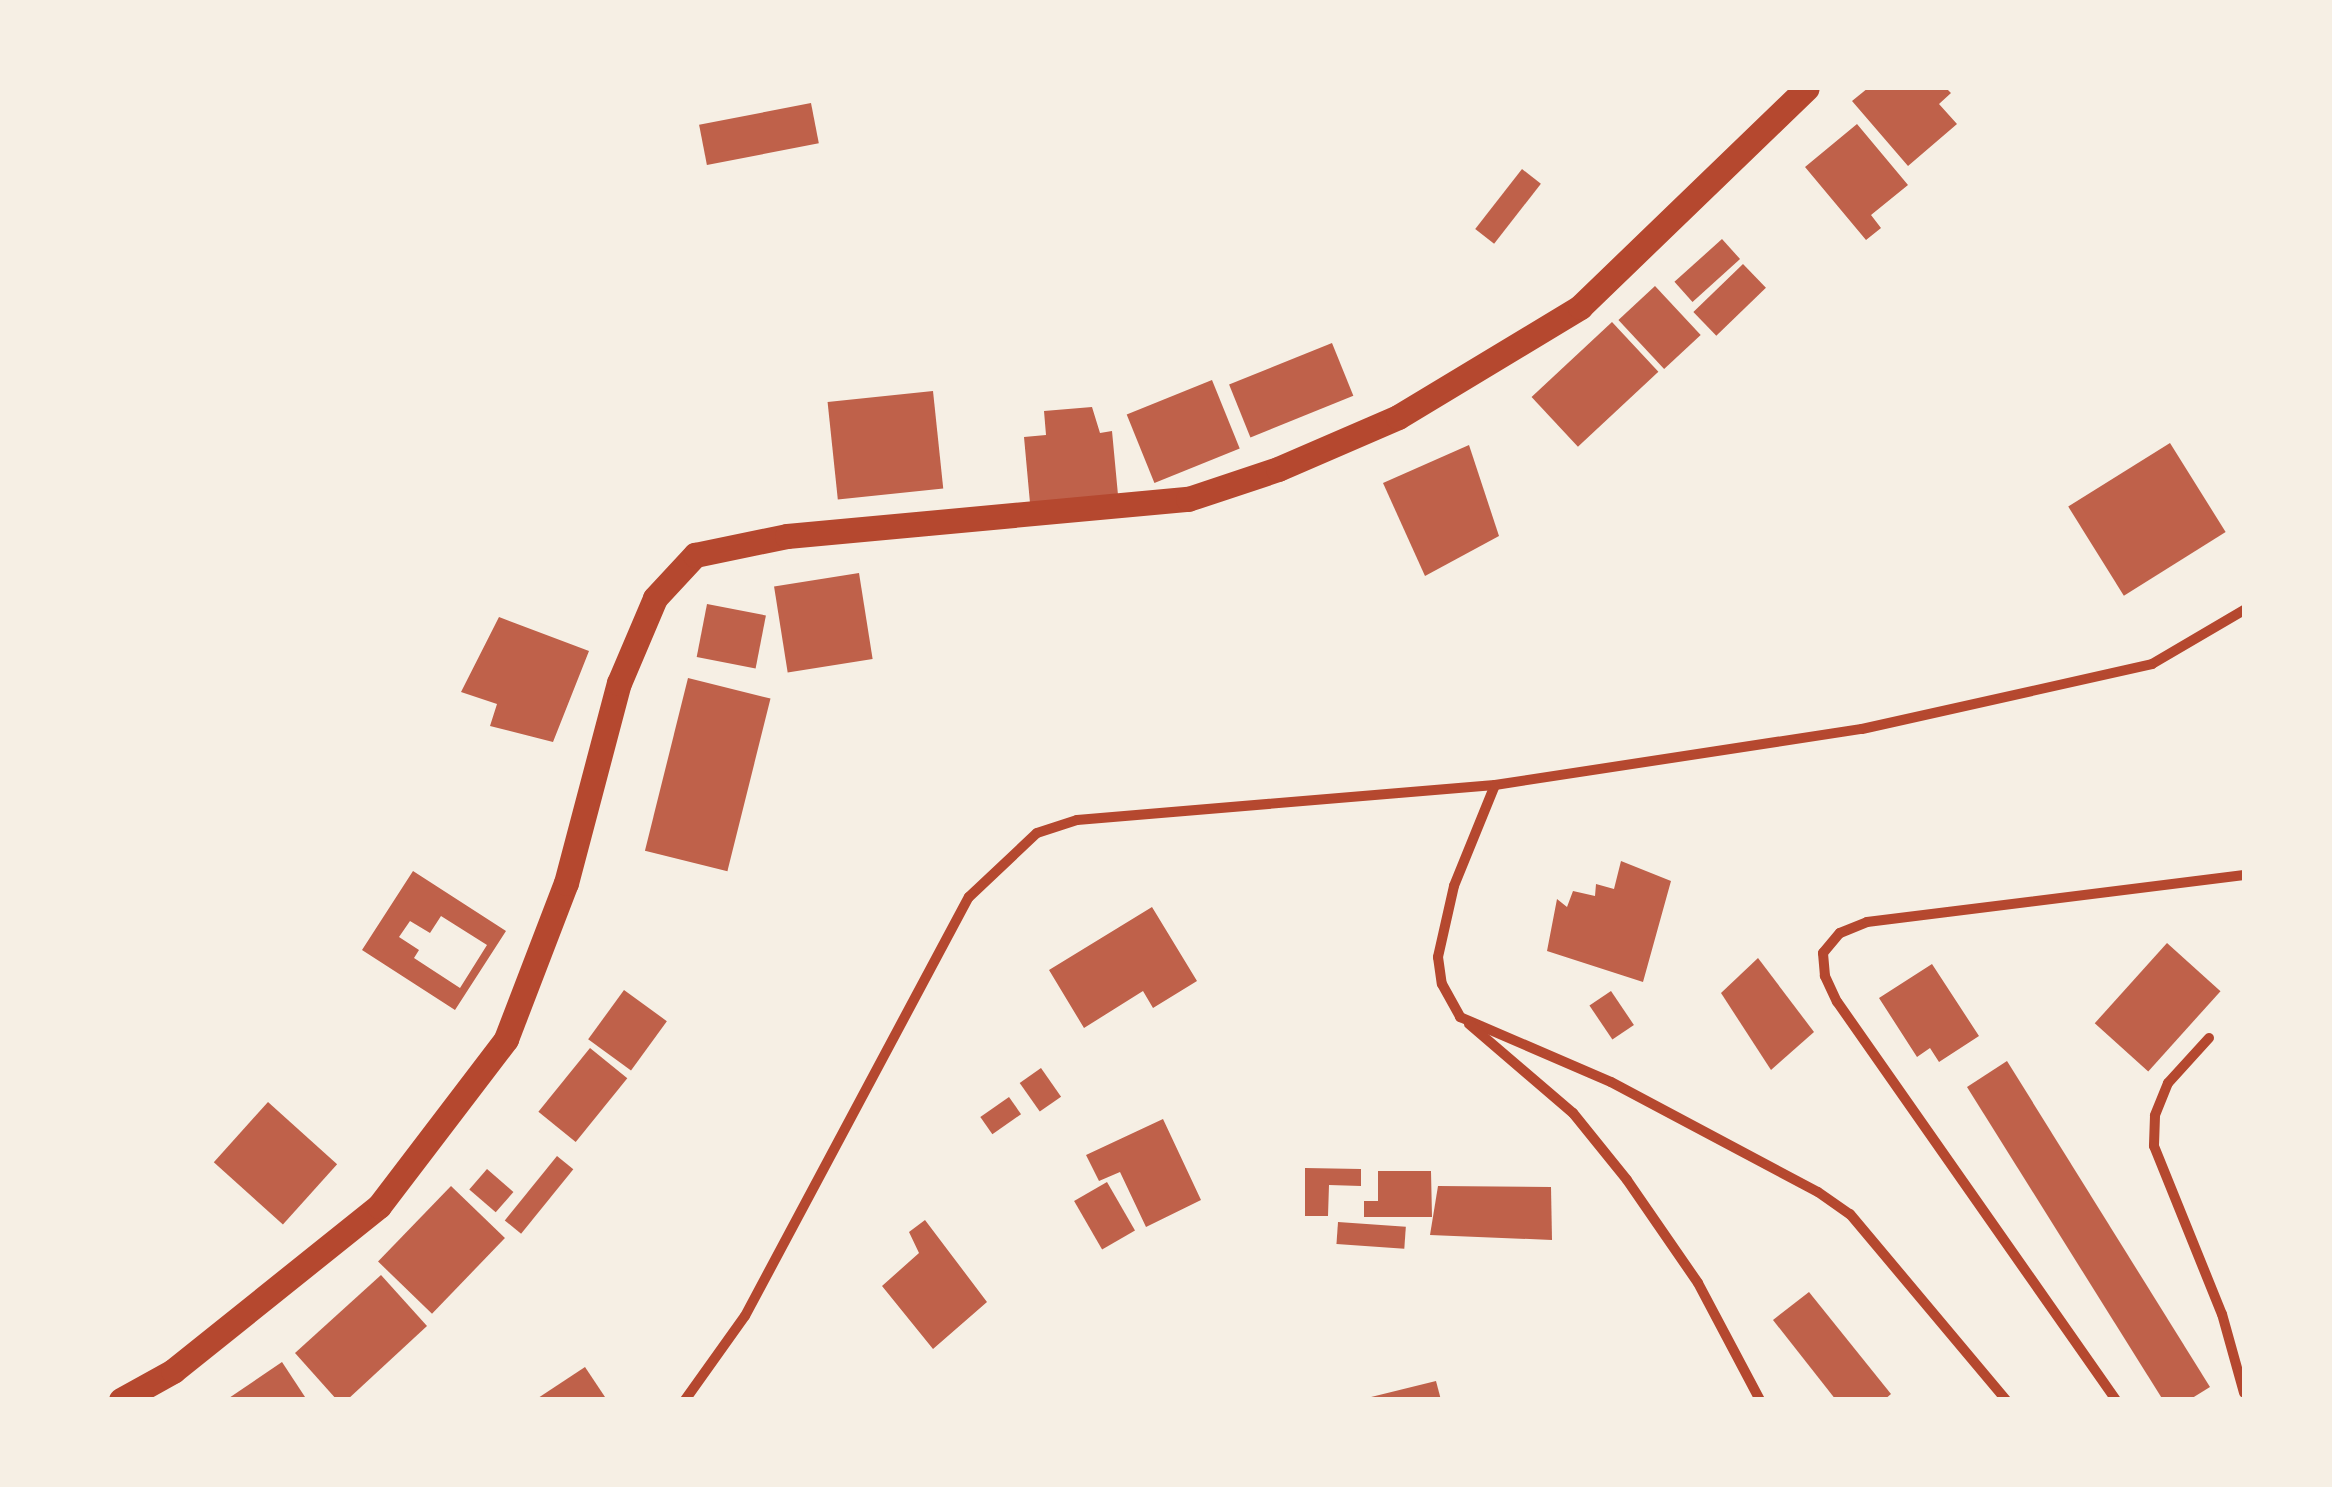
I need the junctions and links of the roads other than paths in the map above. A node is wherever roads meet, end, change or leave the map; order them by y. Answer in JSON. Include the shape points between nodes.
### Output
{"nodes":[{"id":1,"x":1807,"y":88,"type":"edge"},
{"id":2,"x":2244,"y":610,"type":"edge"},
{"id":3,"x":1494,"y":784,"type":"junction"},
{"id":4,"x":2244,"y":876,"type":"edge"},
{"id":5,"x":1460,"y":1016,"type":"junction"},
{"id":6,"x":2209,"y":1038,"type":"dead end"},
{"id":7,"x":2244,"y":1393,"type":"edge"},
{"id":8,"x":121,"y":1400,"type":"edge"},
{"id":9,"x":685,"y":1400,"type":"edge"},
{"id":10,"x":1760,"y":1400,"type":"edge"},
{"id":11,"x":2006,"y":1400,"type":"edge"},
{"id":12,"x":2116,"y":1400,"type":"edge"}],
"edges":[{"from":1,"to":8,"type":"main road","via":[[1580,307],[1398,417],[1278,469],[1188,500],[787,536],[695,555],[655,598],[619,683],[566,883],[506,1039],[380,1206],[173,1371]]},
{"from":2,"to":3,"type":"street","via":[[2152,664],[1862,729]]},
{"from":3,"to":5,"type":"street","via":[[1454,886],[1438,958],[1442,984]]},
{"from":3,"to":9,"type":"street","via":[[1077,820],[1037,833],[970,897],[745,1316]]},
{"from":4,"to":12,"type":"street","via":[[1868,922],[1840,932],[1823,953],[1838,1002]]},
{"from":5,"to":10,"type":"street","via":[[1573,1113],[1628,1180],[1698,1283]]},
{"from":5,"to":11,"type":"street","via":[[1611,1082],[1850,1214]]},
{"from":6,"to":7,"type":"street","via":[[2168,1083],[2155,1116],[2154,1146],[2222,1314]]}]}
